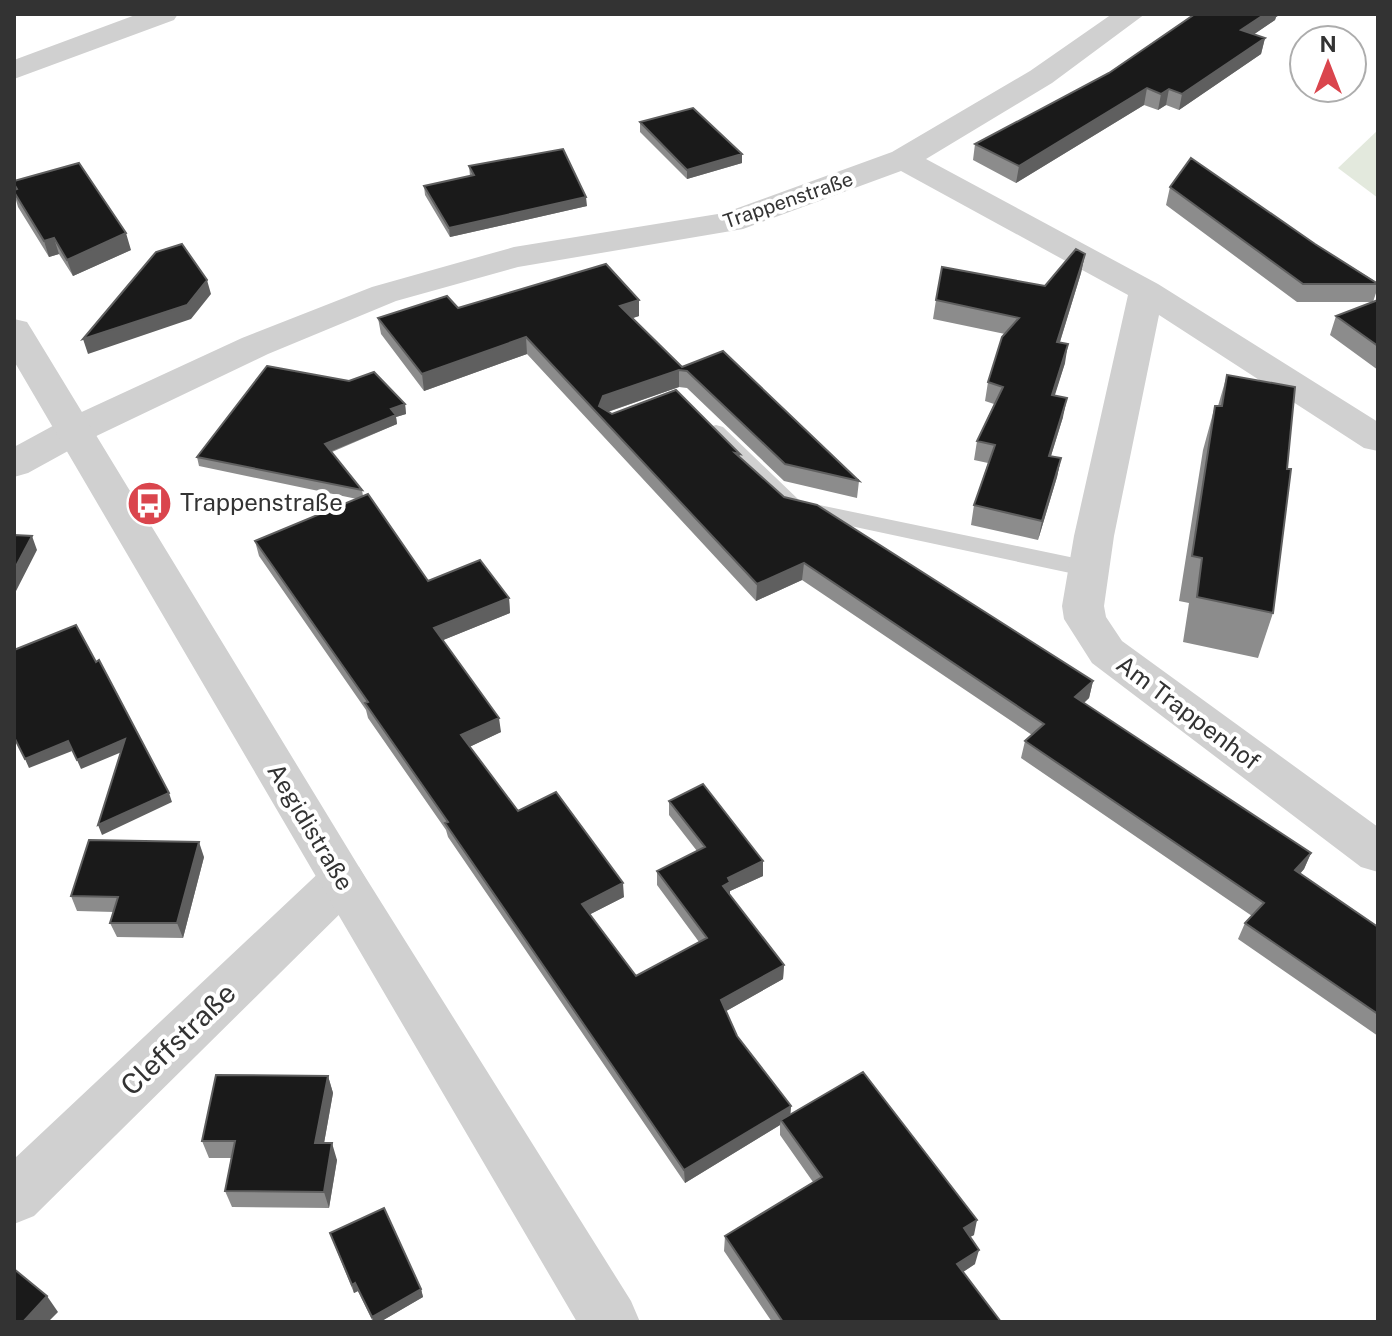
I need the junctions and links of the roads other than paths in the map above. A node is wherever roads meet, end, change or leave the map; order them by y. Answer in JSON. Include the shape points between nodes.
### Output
{"nodes":[{"id":1,"x":164,"y":14,"type":"edge"},
{"id":2,"x":1131,"y":14,"type":"edge"},
{"id":3,"x":14,"y":70,"type":"edge"},
{"id":4,"x":903,"y":159,"type":"junction"},
{"id":5,"x":1146,"y":291,"type":"junction"},
{"id":6,"x":14,"y":330,"type":"edge"},
{"id":7,"x":702,"y":419,"type":"edge"},
{"id":8,"x":74,"y":431,"type":"junction"},
{"id":9,"x":1378,"y":439,"type":"edge"},
{"id":10,"x":14,"y":464,"type":"edge"},
{"id":11,"x":1089,"y":569,"type":"junction"},
{"id":12,"x":1378,"y":853,"type":"edge"},
{"id":13,"x":342,"y":881,"type":"junction"},
{"id":14,"x":14,"y":1197,"type":"edge"},
{"id":15,"x":610,"y":1322,"type":"edge"}],
"edges":[{"from":1,"to":3,"type":"street"},
{"from":2,"to":4,"type":"street","name":"Trappenstraße","via":[[1041,77]]},
{"from":4,"to":5,"type":"street"},
{"from":4,"to":8,"type":"street","name":"Trappenstraße","via":[[731,222],[514,257],[384,294],[255,346]]},
{"from":5,"to":9,"type":"street"},
{"from":5,"to":11,"type":"street","name":"Am Trappenhof"},
{"from":6,"to":8,"type":"street","name":"Aegidistraße"},
{"from":7,"to":11,"type":"lane","via":[[793,507]]},
{"from":8,"to":10,"type":"street","name":"Trappenstraße"},
{"from":8,"to":13,"type":"street","name":"Aegidistraße"},
{"from":11,"to":12,"type":"street","name":"Am Trappenhof","via":[[1085,619],[1107,652]]},
{"from":13,"to":14,"type":"street","name":"Cleffstraße"},
{"from":13,"to":15,"type":"street","name":"Aegidistraße"}]}
